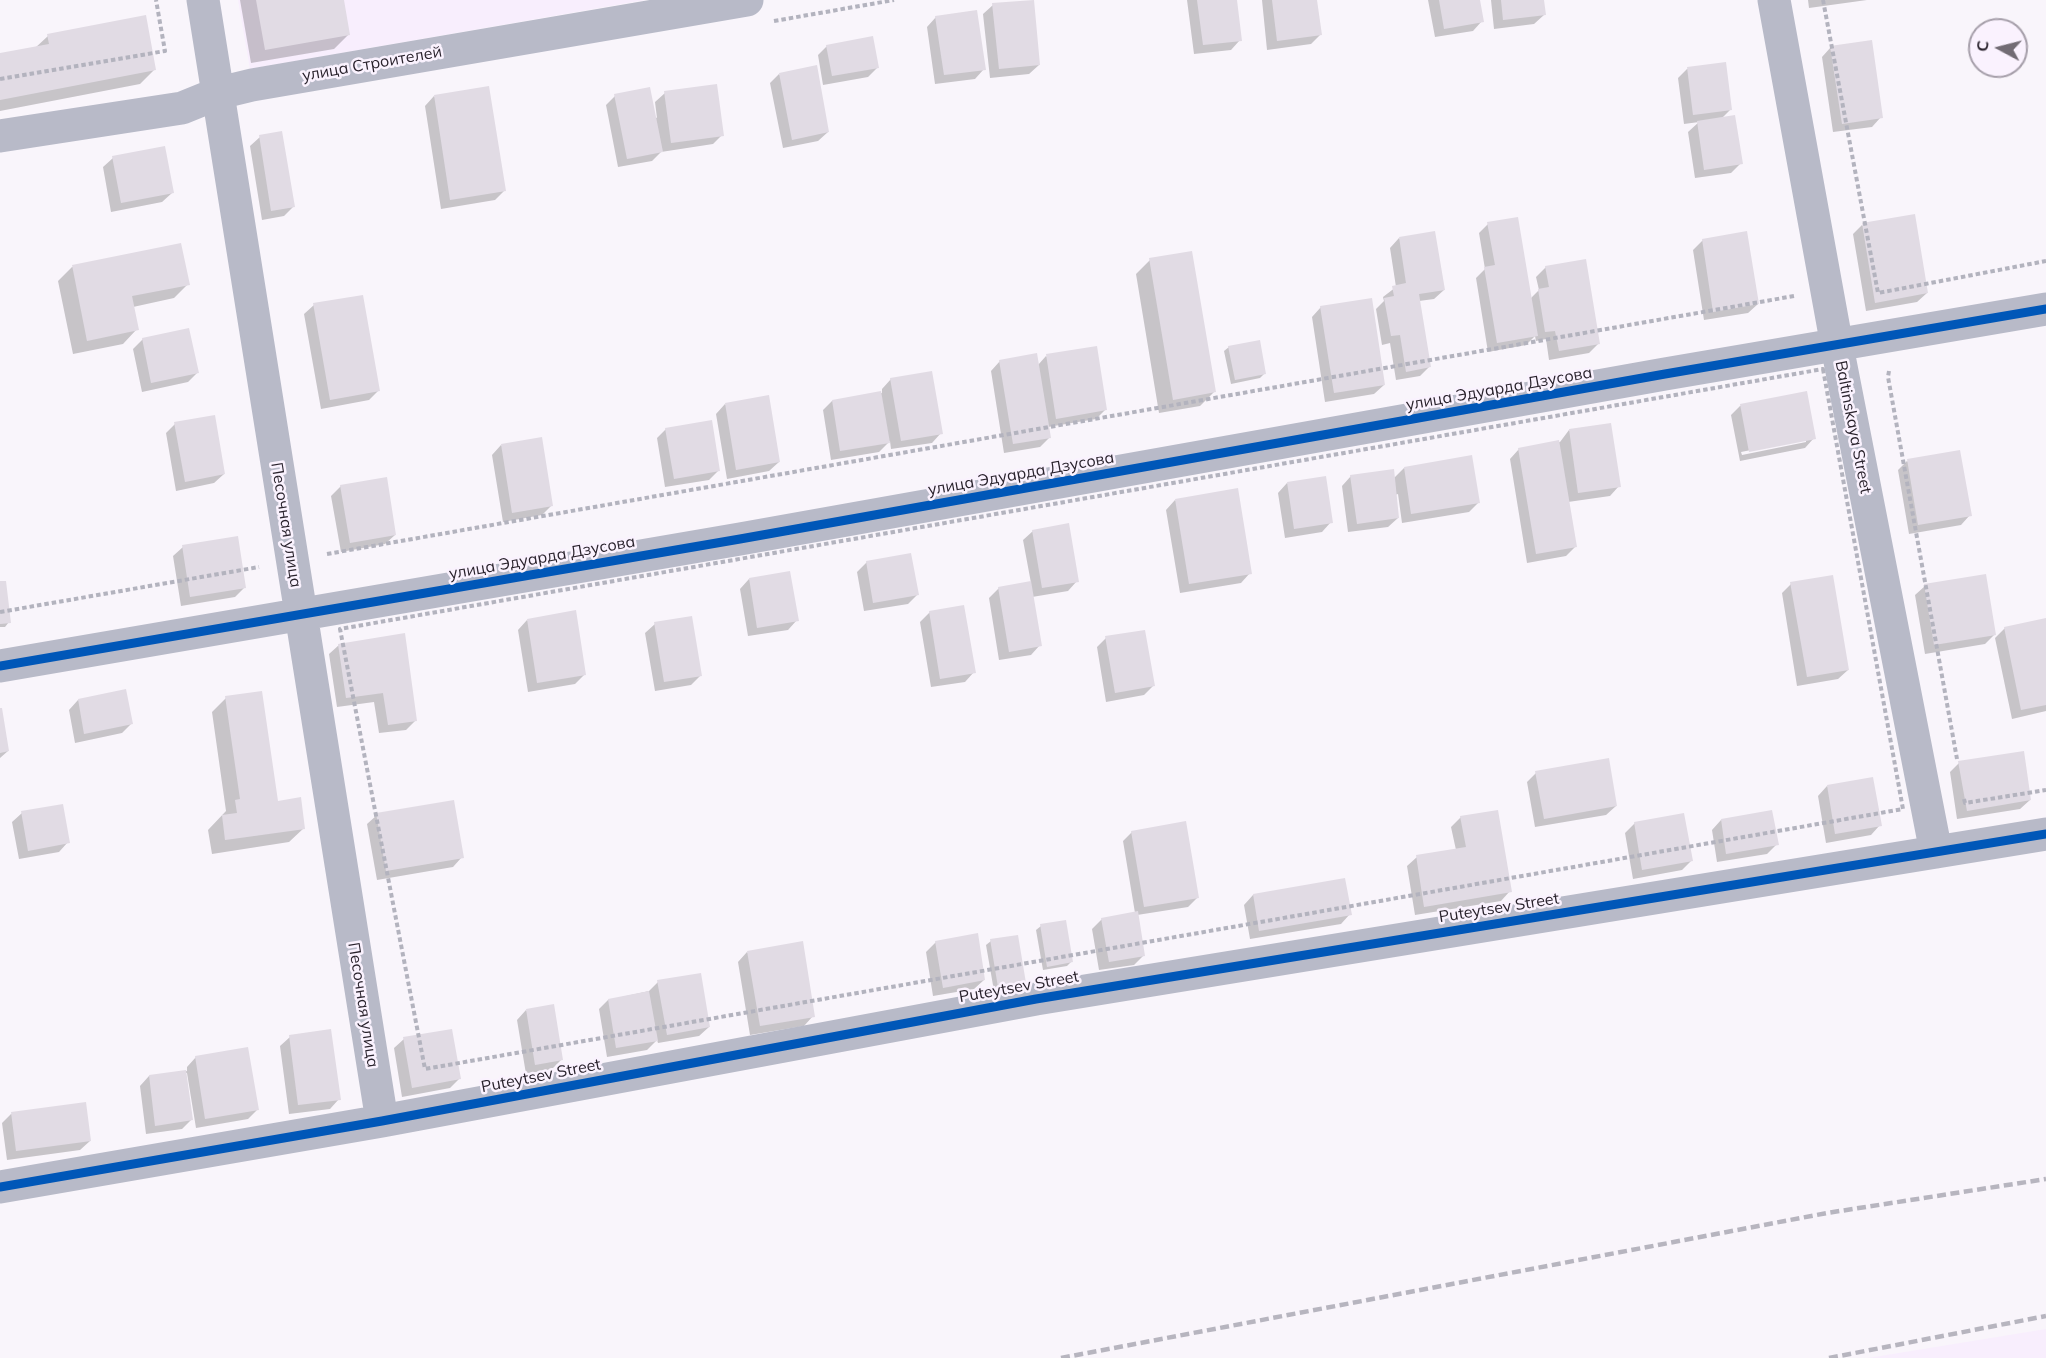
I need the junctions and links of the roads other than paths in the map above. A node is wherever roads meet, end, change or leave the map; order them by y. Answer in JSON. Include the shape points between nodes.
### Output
{"nodes":[{"id":1,"x":203,"y":0,"type":"edge"},
{"id":2,"x":1774,"y":0,"type":"edge"},
{"id":3,"x":756,"y":11,"type":"edge"},
{"id":4,"x":219,"y":93,"type":"junction"},
{"id":5,"x":0,"y":136,"type":"edge"},
{"id":6,"x":2046,"y":309,"type":"edge"},
{"id":7,"x":1830,"y":357,"type":"junction"},
{"id":8,"x":300,"y":614,"type":"junction"},
{"id":9,"x":0,"y":666,"type":"edge"},
{"id":10,"x":2046,"y":834,"type":"edge"},
{"id":11,"x":1936,"y":852,"type":"junction"},
{"id":12,"x":382,"y":1121,"type":"junction"},
{"id":13,"x":0,"y":1187,"type":"edge"}],
"edges":[{"from":1,"to":4,"type":"street","name":"Песочная улица"},
{"from":2,"to":7,"type":"street","name":"Baltinskaya Street"},
{"from":3,"to":4,"type":"street","name":"улица Строителей","via":[[263,83]]},
{"from":4,"to":5,"type":"street","name":"улица Строителей","via":[[182,108]]},
{"from":4,"to":8,"type":"street","name":"Песочная улица"},
{"from":6,"to":7,"type":"street","name":"улица Эдуарда Дзусова"},
{"from":7,"to":8,"type":"street","name":"улица Эдуарда Дзусова","via":[[1665,374]]},
{"from":7,"to":11,"type":"street","name":"Baltinskaya Street"},
{"from":8,"to":9,"type":"street","name":"улица Эдуарда Дзусова"},
{"from":8,"to":12,"type":"street","name":"Песочная улица"},
{"from":10,"to":11,"type":"street","name":"Puteytsev Street"},
{"from":11,"to":12,"type":"street","name":"Puteytsev Street","via":[[1036,999]]},
{"from":12,"to":13,"type":"street","name":"Puteytsev Street"}]}
